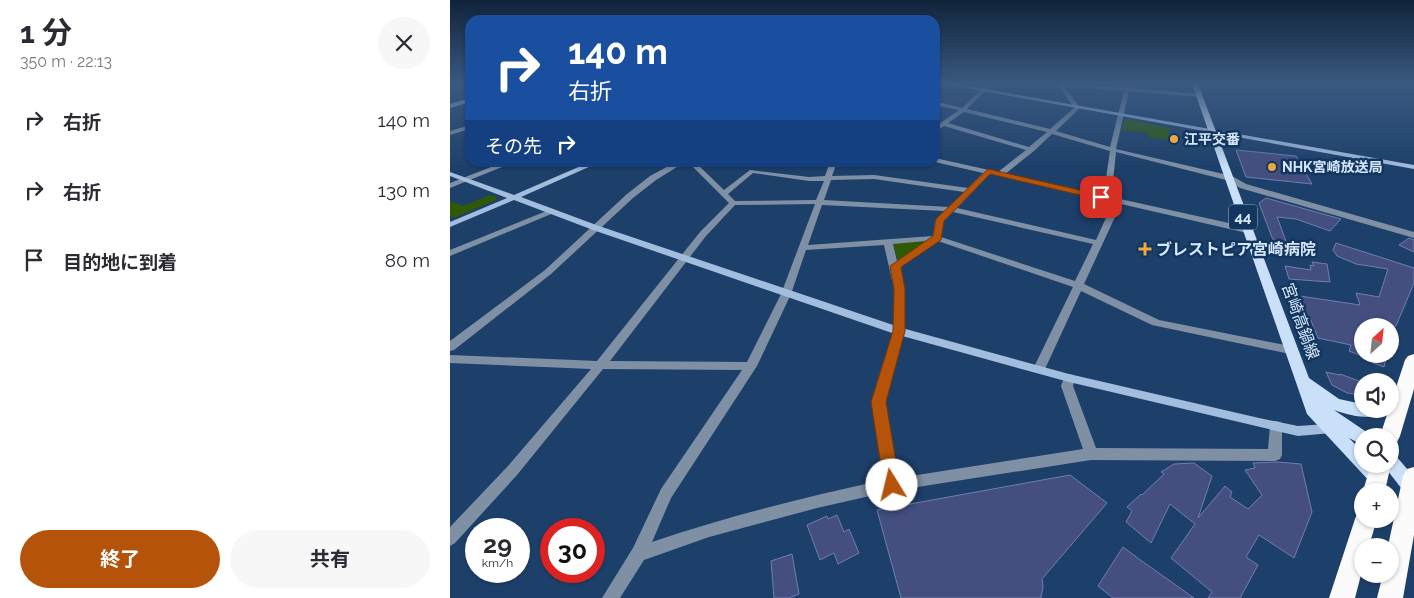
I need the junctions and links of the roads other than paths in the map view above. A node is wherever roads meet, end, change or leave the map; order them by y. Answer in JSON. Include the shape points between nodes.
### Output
{"nodes":[{"id":1,"x":960,"y":112,"type":"edge"},
{"id":2,"x":971,"y":112,"type":"edge"},
{"id":3,"x":1074,"y":112,"type":"edge"},
{"id":4,"x":1098,"y":112,"type":"edge"},
{"id":5,"x":1122,"y":112,"type":"edge"},
{"id":6,"x":1205,"y":112,"type":"edge"},
{"id":7,"x":1121,"y":116,"type":"junction"},
{"id":8,"x":944,"y":124,"type":"junction"},
{"id":9,"x":940,"y":127,"type":"edge"},
{"id":10,"x":465,"y":128,"type":"edge"},
{"id":11,"x":1052,"y":132,"type":"junction"},
{"id":12,"x":450,"y":133,"type":"edge"},
{"id":13,"x":1213,"y":133,"type":"junction"},
{"id":14,"x":1032,"y":150,"type":"junction"},
{"id":15,"x":1114,"y":150,"type":"junction"},
{"id":16,"x":940,"y":161,"type":"edge"},
{"id":17,"x":498,"y":167,"type":"edge"},
{"id":18,"x":585,"y":167,"type":"edge"},
{"id":19,"x":673,"y":167,"type":"edge"},
{"id":20,"x":696,"y":167,"type":"edge"},
{"id":21,"x":832,"y":167,"type":"edge"},
{"id":22,"x":1414,"y":167,"type":"edge"},
{"id":23,"x":988,"y":172,"type":"junction"},
{"id":24,"x":450,"y":174,"type":"edge"},
{"id":25,"x":1000,"y":174,"type":"junction"},
{"id":26,"x":1229,"y":178,"type":"junction"},
{"id":27,"x":828,"y":179,"type":"junction"},
{"id":28,"x":465,"y":180,"type":"junction"},
{"id":29,"x":450,"y":186,"type":"edge"},
{"id":30,"x":969,"y":190,"type":"junction"},
{"id":31,"x":724,"y":194,"type":"junction"},
{"id":32,"x":513,"y":198,"type":"junction"},
{"id":33,"x":1118,"y":201,"type":"junction"},
{"id":34,"x":819,"y":202,"type":"junction"},
{"id":35,"x":733,"y":203,"type":"junction"},
{"id":36,"x":951,"y":209,"type":"junction"},
{"id":37,"x":552,"y":212,"type":"junction"},
{"id":38,"x":450,"y":225,"type":"edge"},
{"id":39,"x":596,"y":228,"type":"junction"},
{"id":40,"x":1247,"y":230,"type":"junction"},
{"id":41,"x":1414,"y":235,"type":"edge"},
{"id":42,"x":937,"y":238,"type":"junction"},
{"id":43,"x":888,"y":242,"type":"junction"},
{"id":44,"x":1099,"y":243,"type":"junction"},
{"id":45,"x":802,"y":248,"type":"junction"},
{"id":46,"x":450,"y":253,"type":"edge"},
{"id":47,"x":686,"y":257,"type":"junction"},
{"id":48,"x":895,"y":266,"type":"junction"},
{"id":49,"x":1077,"y":286,"type":"junction"},
{"id":50,"x":786,"y":294,"type":"junction"},
{"id":51,"x":899,"y":331,"type":"junction"},
{"id":52,"x":450,"y":347,"type":"edge"},
{"id":53,"x":1290,"y":350,"type":"junction"},
{"id":54,"x":450,"y":359,"type":"edge"},
{"id":55,"x":1414,"y":360,"type":"edge"},
{"id":56,"x":599,"y":365,"type":"junction"},
{"id":57,"x":751,"y":366,"type":"junction"},
{"id":58,"x":1039,"y":369,"type":"junction"},
{"id":59,"x":1070,"y":378,"type":"junction"},
{"id":60,"x":1302,"y":378,"type":"junction"},
{"id":61,"x":1399,"y":393,"type":"edge"},
{"id":62,"x":1311,"y":402,"type":"junction"},
{"id":63,"x":1354,"y":410,"type":"edge"},
{"id":64,"x":1276,"y":426,"type":"junction"},
{"id":65,"x":1327,"y":429,"type":"junction"},
{"id":66,"x":1354,"y":432,"type":"edge"},
{"id":67,"x":1091,"y":454,"type":"junction"},
{"id":68,"x":1399,"y":470,"type":"edge"},
{"id":69,"x":1378,"y":478,"type":"edge"},
{"id":70,"x":1412,"y":482,"type":"edge"},
{"id":71,"x":892,"y":485,"type":"junction"},
{"id":72,"x":1363,"y":528,"type":"edge"},
{"id":73,"x":450,"y":538,"type":"edge"},
{"id":74,"x":639,"y":554,"type":"junction"},
{"id":75,"x":610,"y":598,"type":"edge"},
{"id":76,"x":1342,"y":598,"type":"edge"},
{"id":77,"x":1390,"y":598,"type":"edge"}],
"edges":[{"from":1,"to":8,"type":"street"},
{"from":2,"to":11,"type":"street"},
{"from":3,"to":11,"type":"street"},
{"from":4,"to":7,"type":"street"},
{"from":5,"to":7,"type":"street"},
{"from":6,"to":13,"type":"main road","name":"宮崎高鍋線","number":"44"},
{"from":7,"to":13,"type":"street"},
{"from":7,"to":15,"type":"street"},
{"from":8,"to":9,"type":"street"},
{"from":8,"to":14,"type":"street"},
{"from":10,"to":12,"type":"street"},
{"from":11,"to":14,"type":"street"},
{"from":11,"to":15,"type":"street"},
{"from":13,"to":22,"type":"street"},
{"from":13,"to":26,"type":"main road","name":"宮崎高鍋線","number":"44"},
{"from":14,"to":25,"type":"street"},
{"from":15,"to":26,"type":"street"},
{"from":15,"to":33,"type":"street","via":[[1108,192]]},
{"from":16,"to":23,"type":"street"},
{"from":17,"to":28,"type":"street"},
{"from":18,"to":32,"type":"street"},
{"from":19,"to":39,"type":"street","via":[[630,196]]},
{"from":20,"to":31,"type":"street"},
{"from":21,"to":27,"type":"street"},
{"from":23,"to":25,"type":"street"},
{"from":23,"to":30,"type":"street"},
{"from":24,"to":28,"type":"street"},
{"from":25,"to":33,"type":"street"},
{"from":26,"to":40,"type":"main road","name":"宮崎高鍋線","number":"44"},
{"from":26,"to":41,"type":"street","via":[[1243,186]]},
{"from":27,"to":30,"type":"street","via":[[874,177]]},
{"from":27,"to":31,"type":"street","via":[[752,171]]},
{"from":27,"to":34,"type":"street"},
{"from":28,"to":29,"type":"street"},
{"from":28,"to":32,"type":"street"},
{"from":30,"to":36,"type":"street"},
{"from":31,"to":35,"type":"street"},
{"from":32,"to":37,"type":"street"},
{"from":32,"to":38,"type":"street"},
{"from":33,"to":40,"type":"street"},
{"from":33,"to":44,"type":"street"},
{"from":34,"to":35,"type":"street"},
{"from":34,"to":36,"type":"street"},
{"from":34,"to":45,"type":"street"},
{"from":35,"to":47,"type":"street"},
{"from":36,"to":42,"type":"street","via":[[939,220]]},
{"from":36,"to":44,"type":"street"},
{"from":37,"to":39,"type":"street"},
{"from":37,"to":46,"type":"street"},
{"from":39,"to":47,"type":"street"},
{"from":39,"to":52,"type":"street","via":[[520,295]]},
{"from":40,"to":53,"type":"main road","name":"宮崎高鍋線","number":"44"},
{"from":42,"to":43,"type":"street"},
{"from":42,"to":48,"type":"street"},
{"from":42,"to":49,"type":"street"},
{"from":43,"to":45,"type":"street"},
{"from":43,"to":48,"type":"street"},
{"from":44,"to":49,"type":"street"},
{"from":45,"to":50,"type":"street"},
{"from":47,"to":50,"type":"street"},
{"from":47,"to":56,"type":"street"},
{"from":48,"to":51,"type":"street","via":[[899,289]]},
{"from":49,"to":53,"type":"street","via":[[1156,323]]},
{"from":49,"to":58,"type":"street"},
{"from":50,"to":51,"type":"street"},
{"from":50,"to":57,"type":"street"},
{"from":51,"to":58,"type":"street"},
{"from":51,"to":71,"type":"street","via":[[878,402]]},
{"from":53,"to":60,"type":"main road","name":"宮崎高鍋線","number":"44"},
{"from":54,"to":56,"type":"street"},
{"from":55,"to":61,"type":"highway"},
{"from":56,"to":57,"type":"street"},
{"from":56,"to":73,"type":"street"},
{"from":57,"to":74,"type":"street","via":[[666,494]]},
{"from":58,"to":59,"type":"street"},
{"from":59,"to":64,"type":"street"},
{"from":59,"to":67,"type":"street","via":[[1067,386]]},
{"from":60,"to":62,"type":"main road","name":"宮崎高鍋線","number":"44"},
{"from":60,"to":63,"type":"main road","via":[[1314,392]]},
{"from":62,"to":65,"type":"main road","name":"宮崎高鍋線","number":"44","via":[[1315,414]]},
{"from":62,"to":66,"type":"main road"},
{"from":64,"to":65,"type":"street","via":[[1298,431]]},
{"from":64,"to":67,"type":"street","via":[[1275,455]]},
{"from":65,"to":69,"type":"main road","name":"宮崎高鍋線","number":"44"},
{"from":67,"to":71,"type":"street"},
{"from":68,"to":70,"type":"main road"},
{"from":70,"to":77,"type":"highway"},
{"from":71,"to":74,"type":"street","via":[[718,527]]},
{"from":72,"to":76,"type":"highway"},
{"from":74,"to":75,"type":"street"}]}
